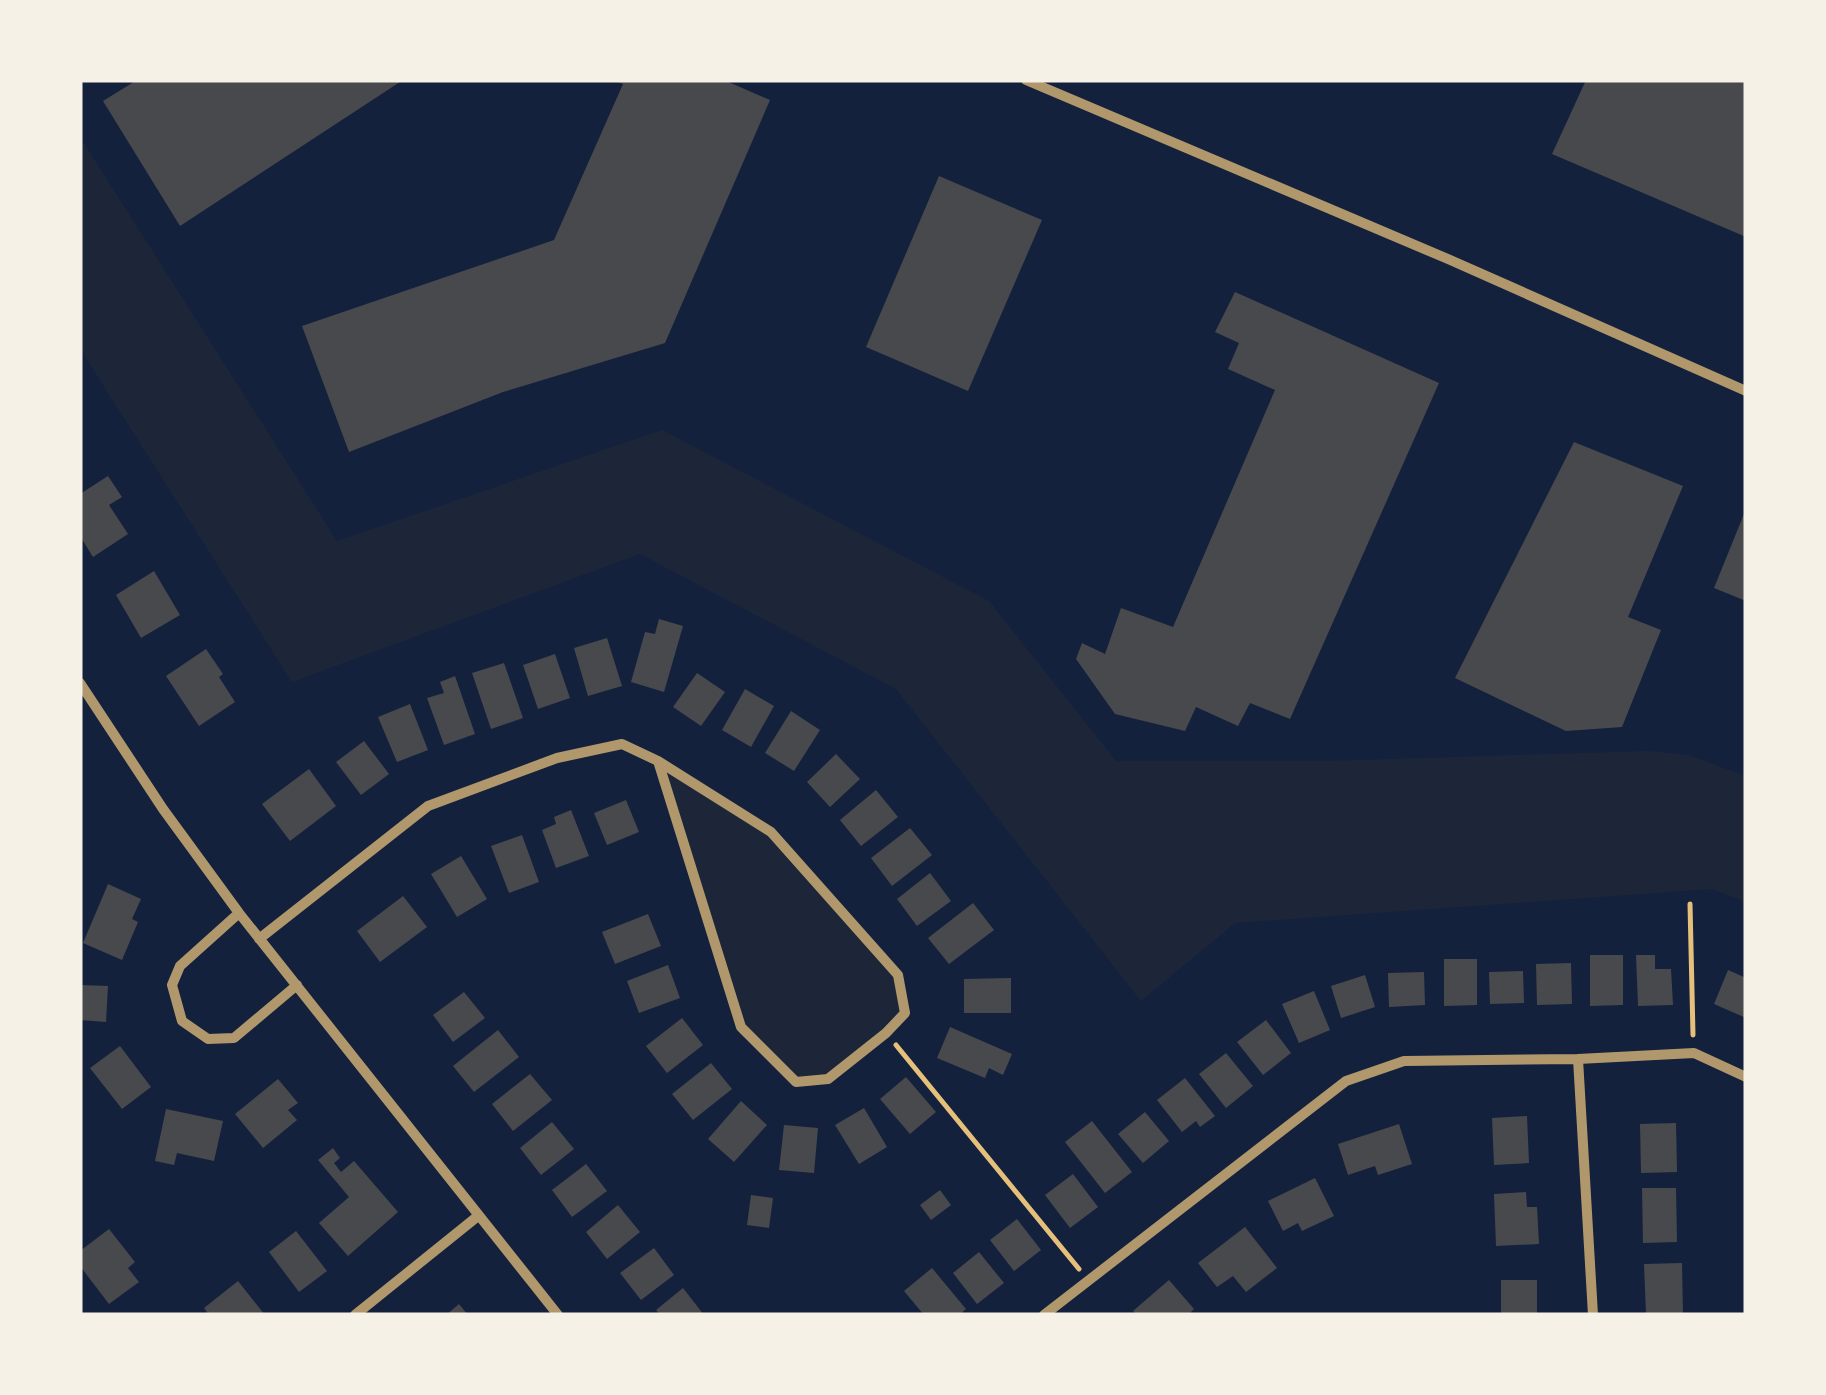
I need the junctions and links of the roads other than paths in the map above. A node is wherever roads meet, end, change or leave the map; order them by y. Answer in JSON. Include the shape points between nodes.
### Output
{"nodes":[{"id":1,"x":1026,"y":80,"type":"edge"},
{"id":2,"x":1746,"y":391,"type":"edge"},
{"id":3,"x":80,"y":683,"type":"edge"},
{"id":4,"x":658,"y":761,"type":"junction"},
{"id":5,"x":239,"y":913,"type":"junction"},
{"id":6,"x":259,"y":939,"type":"junction"},
{"id":7,"x":297,"y":986,"type":"junction"},
{"id":8,"x":1578,"y":1058,"type":"junction"},
{"id":9,"x":1746,"y":1077,"type":"edge"},
{"id":10,"x":478,"y":1216,"type":"junction"},
{"id":11,"x":356,"y":1315,"type":"edge"},
{"id":12,"x":558,"y":1315,"type":"edge"},
{"id":13,"x":1044,"y":1315,"type":"edge"},
{"id":14,"x":1592,"y":1315,"type":"edge"}],
"edges":[{"from":1,"to":2,"type":"street"},
{"from":3,"to":5,"type":"street"},
{"from":4,"to":4,"type":"street","via":[[771,832],[898,975],[905,1014],[828,1079],[796,1082],[740,1027]]},
{"from":4,"to":6,"type":"street","via":[[622,744],[557,758],[428,806]]},
{"from":5,"to":6,"type":"street"},
{"from":5,"to":7,"type":"street","via":[[180,966],[172,985],[182,1021],[208,1039],[234,1038]]},
{"from":6,"to":7,"type":"street"},
{"from":7,"to":10,"type":"street"},
{"from":8,"to":9,"type":"street","via":[[1694,1053]]},
{"from":8,"to":13,"type":"street","via":[[1404,1061],[1346,1081]]},
{"from":8,"to":14,"type":"street"},
{"from":10,"to":11,"type":"street"},
{"from":10,"to":12,"type":"street"}]}
